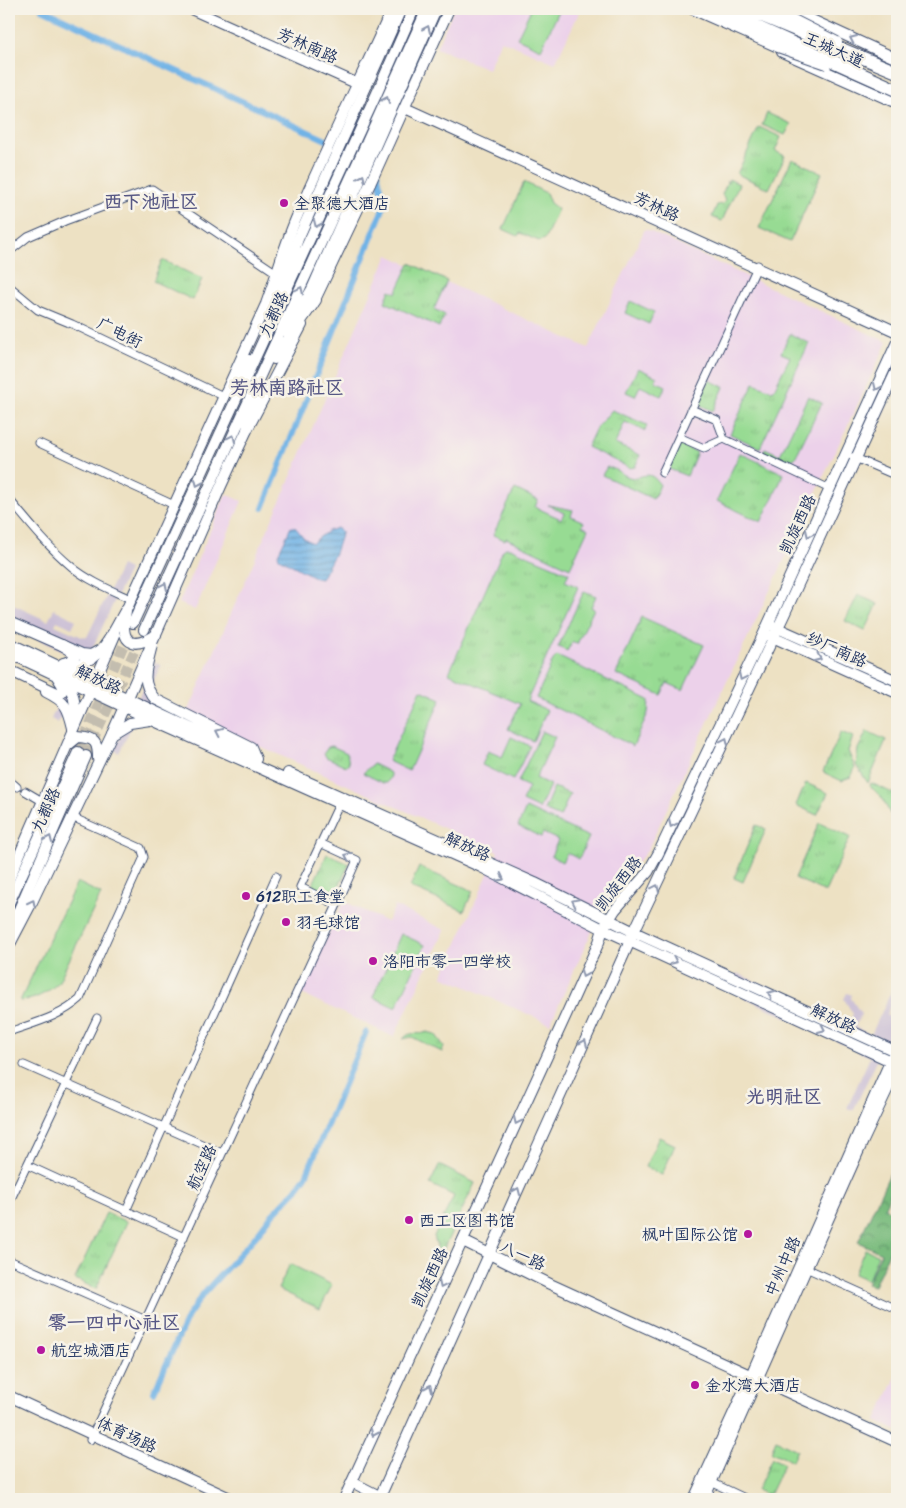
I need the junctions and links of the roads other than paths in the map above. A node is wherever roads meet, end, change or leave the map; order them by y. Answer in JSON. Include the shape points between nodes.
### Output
{"nodes":[{"id":1,"x":191,"y":9,"type":"edge"},
{"id":2,"x":205,"y":9,"type":"edge"},
{"id":3,"x":392,"y":9,"type":"edge"},
{"id":4,"x":400,"y":9,"type":"edge"},
{"id":5,"x":414,"y":9,"type":"edge"},
{"id":6,"x":427,"y":9,"type":"edge"},
{"id":7,"x":436,"y":9,"type":"edge"},
{"id":8,"x":449,"y":9,"type":"edge"},
{"id":9,"x":685,"y":9,"type":"edge"},
{"id":10,"x":692,"y":9,"type":"edge"},
{"id":11,"x":704,"y":9,"type":"edge"},
{"id":12,"x":717,"y":9,"type":"edge"},
{"id":13,"x":745,"y":9,"type":"edge"},
{"id":14,"x":750,"y":9,"type":"edge"},
{"id":15,"x":758,"y":9,"type":"edge"},
{"id":16,"x":761,"y":9,"type":"edge"},
{"id":17,"x":772,"y":9,"type":"edge"},
{"id":18,"x":779,"y":9,"type":"edge"},
{"id":19,"x":788,"y":9,"type":"edge"},
{"id":20,"x":796,"y":24,"type":"junction"},
{"id":21,"x":742,"y":31,"type":"junction"},
{"id":22,"x":896,"y":67,"type":"edge"},
{"id":23,"x":359,"y":81,"type":"junction"},
{"id":24,"x":884,"y":84,"type":"junction"},
{"id":25,"x":897,"y":90,"type":"edge"},
{"id":26,"x":897,"y":94,"type":"edge"},
{"id":27,"x":897,"y":102,"type":"edge"},
{"id":28,"x":406,"y":106,"type":"junction"},
{"id":29,"x":9,"y":252,"type":"edge"},
{"id":30,"x":758,"y":266,"type":"junction"},
{"id":31,"x":280,"y":275,"type":"junction"},
{"id":32,"x":9,"y":286,"type":"edge"},
{"id":33,"x":316,"y":300,"type":"junction"},
{"id":34,"x":897,"y":328,"type":"edge"},
{"id":35,"x":897,"y":332,"type":"edge"},
{"id":36,"x":262,"y":342,"type":"junction"},
{"id":37,"x":897,"y":342,"type":"edge"},
{"id":38,"x":897,"y":369,"type":"edge"},
{"id":39,"x":259,"y":380,"type":"junction"},
{"id":40,"x":223,"y":396,"type":"junction"},
{"id":41,"x":691,"y":410,"type":"junction"},
{"id":42,"x":247,"y":430,"type":"junction"},
{"id":43,"x":678,"y":437,"type":"junction"},
{"id":44,"x":724,"y":439,"type":"junction"},
{"id":45,"x":39,"y":443,"type":"dead end"},
{"id":46,"x":846,"y":453,"type":"junction"},
{"id":47,"x":856,"y":458,"type":"junction"},
{"id":48,"x":662,"y":473,"type":"dead end"},
{"id":49,"x":897,"y":476,"type":"edge"},
{"id":50,"x":830,"y":489,"type":"junction"},
{"id":51,"x":9,"y":499,"type":"edge"},
{"id":52,"x":174,"y":505,"type":"junction"},
{"id":53,"x":128,"y":604,"type":"junction"},
{"id":54,"x":9,"y":622,"type":"edge"},
{"id":55,"x":133,"y":624,"type":"tunnel mouth"},
{"id":56,"x":144,"y":630,"type":"tunnel mouth"},
{"id":57,"x":773,"y":630,"type":"junction"},
{"id":58,"x":764,"y":633,"type":"joint"},
{"id":59,"x":154,"y":640,"type":"junction"},
{"id":60,"x":9,"y":643,"type":"edge"},
{"id":61,"x":62,"y":645,"type":"junction"},
{"id":62,"x":105,"y":646,"type":"junction"},
{"id":63,"x":9,"y":654,"type":"edge"},
{"id":64,"x":26,"y":656,"type":"junction"},
{"id":65,"x":55,"y":663,"type":"junction"},
{"id":66,"x":9,"y":671,"type":"edge"},
{"id":67,"x":55,"y":675,"type":"junction"},
{"id":68,"x":897,"y":681,"type":"edge"},
{"id":69,"x":92,"y":687,"type":"junction"},
{"id":70,"x":897,"y":693,"type":"edge"},
{"id":71,"x":126,"y":703,"type":"junction"},
{"id":72,"x":152,"y":720,"type":"junction"},
{"id":73,"x":73,"y":729,"type":"junction"},
{"id":74,"x":112,"y":734,"type":"junction"},
{"id":75,"x":66,"y":747,"type":"junction"},
{"id":76,"x":256,"y":759,"type":"junction"},
{"id":77,"x":98,"y":762,"type":"junction"},
{"id":78,"x":9,"y":780,"type":"edge"},
{"id":79,"x":17,"y":787,"type":"dead end"},
{"id":80,"x":25,"y":791,"type":"dead end"},
{"id":81,"x":42,"y":801,"type":"junction"},
{"id":82,"x":339,"y":804,"type":"junction"},
{"id":83,"x":72,"y":817,"type":"junction"},
{"id":84,"x":320,"y":843,"type":"junction"},
{"id":85,"x":276,"y":876,"type":"dead end"},
{"id":86,"x":9,"y":878,"type":"edge"},
{"id":87,"x":9,"y":903,"type":"edge"},
{"id":88,"x":337,"y":905,"type":"junction"},
{"id":89,"x":608,"y":919,"type":"junction"},
{"id":90,"x":603,"y":928,"type":"junction"},
{"id":91,"x":9,"y":932,"type":"edge"},
{"id":92,"x":632,"y":936,"type":"junction"},
{"id":93,"x":9,"y":946,"type":"edge"},
{"id":94,"x":98,"y":1018,"type":"dead end"},
{"id":95,"x":9,"y":1032,"type":"edge"},
{"id":96,"x":896,"y":1057,"type":"edge"},
{"id":97,"x":24,"y":1065,"type":"dead end"},
{"id":98,"x":66,"y":1084,"type":"junction"},
{"id":99,"x":164,"y":1127,"type":"junction"},
{"id":100,"x":222,"y":1153,"type":"junction"},
{"id":101,"x":27,"y":1165,"type":"junction"},
{"id":102,"x":9,"y":1202,"type":"edge"},
{"id":103,"x":126,"y":1211,"type":"junction"},
{"id":104,"x":184,"y":1237,"type":"junction"},
{"id":105,"x":463,"y":1241,"type":"junction"},
{"id":106,"x":490,"y":1253,"type":"junction"},
{"id":107,"x":9,"y":1260,"type":"edge"},
{"id":108,"x":806,"y":1268,"type":"junction"},
{"id":109,"x":897,"y":1309,"type":"edge"},
{"id":110,"x":146,"y":1320,"type":"junction"},
{"id":111,"x":755,"y":1375,"type":"junction"},
{"id":112,"x":9,"y":1396,"type":"edge"},
{"id":113,"x":9,"y":1404,"type":"edge"},
{"id":114,"x":91,"y":1437,"type":"junction"},
{"id":115,"x":897,"y":1437,"type":"edge"},
{"id":116,"x":897,"y":1442,"type":"edge"},
{"id":117,"x":352,"y":1482,"type":"junction"},
{"id":118,"x":711,"y":1482,"type":"junction"},
{"id":119,"x":381,"y":1498,"type":"edge"},
{"id":120,"x":217,"y":1499,"type":"edge"},
{"id":121,"x":232,"y":1499,"type":"edge"},
{"id":122,"x":344,"y":1499,"type":"edge"},
{"id":123,"x":694,"y":1499,"type":"edge"},
{"id":124,"x":704,"y":1499,"type":"edge"},
{"id":125,"x":747,"y":1499,"type":"edge"}],
"edges":[{"from":1,"to":23,"type":"main road","name":"芳林南路"},
{"from":2,"to":23,"type":"main road","name":"芳林南路"},
{"from":3,"to":23,"type":"main road","name":"九都路"},
{"from":4,"to":31,"type":"main road"},
{"from":5,"to":36,"type":"main road","name":"九都路","one_way":true},
{"from":39,"to":6,"type":"main road","name":"九都路","one_way":true},
{"from":39,"to":7,"type":"main road","one_way":true,"via":[[312,289]]},
{"from":8,"to":28,"type":"main road","name":"九都路"},
{"from":9,"to":21,"type":"main road"},
{"from":10,"to":24,"type":"main road","bridge":true,"via":[[778,47]]},
{"from":11,"to":21,"type":"main road","name":"王城大道"},
{"from":12,"to":24,"type":"highway","name":"王城大道","bridge":true},
{"from":13,"to":22,"type":"highway","name":"王城大道","bridge":true},
{"from":14,"to":21,"type":"street"},
{"from":15,"to":21,"type":"street"},
{"from":16,"to":20,"type":"main road","name":"王城大道"},
{"from":17,"to":22,"type":"main road","bridge":true},
{"from":18,"to":20,"type":"main road"},
{"from":22,"to":19,"type":"main road","one_way":true},
{"from":20,"to":22,"type":"main road","name":"王城大道"},
{"from":21,"to":26,"type":"main road","name":"王城大道"},
{"from":21,"to":27,"type":"main road"},
{"from":23,"to":31,"type":"main road","name":"九都路","via":[[298,214],[282,254]]},
{"from":24,"to":25,"type":"highway","name":"王城大道","bridge":true},
{"from":28,"to":30,"type":"main road","name":"芳林路"},
{"from":28,"to":33,"type":"main road","name":"九都路"},
{"from":29,"to":31,"type":"street","via":[[28,237],[152,189]]},
{"from":30,"to":34,"type":"main road","name":"芳林路"},
{"from":30,"to":35,"type":"main road","name":"芳林路"},
{"from":30,"to":41,"type":"street"},
{"from":31,"to":36,"type":"main road"},
{"from":31,"to":40,"type":"main road","name":"九都路"},
{"from":32,"to":40,"type":"street","name":"广电街","via":[[38,310]]},
{"from":33,"to":39,"type":"main road"},
{"from":33,"to":42,"type":"main road","name":"九都路"},
{"from":36,"to":40,"type":"main road"},
{"from":36,"to":55,"type":"main road","name":"九都路","one_way":true},
{"from":37,"to":46,"type":"main road","name":"凯旋西路","one_way":true},
{"from":38,"to":47,"type":"main road","name":"凯旋西路"},
{"from":39,"to":42,"type":"main road"},
{"from":56,"to":39,"type":"main road","name":"九都路","one_way":true},
{"from":40,"to":52,"type":"main road"},
{"from":41,"to":43,"type":"street"},
{"from":41,"to":44,"type":"street","via":[[716,420]]},
{"from":42,"to":59,"type":"main road"},
{"from":43,"to":44,"type":"street","via":[[704,448]]},
{"from":43,"to":48,"type":"street"},
{"from":44,"to":50,"type":"street"},
{"from":45,"to":52,"type":"street"},
{"from":46,"to":47,"type":"street"},
{"from":46,"to":50,"type":"main road","name":"凯旋西路"},
{"from":47,"to":49,"type":"street"},
{"from":47,"to":57,"type":"main road","name":"凯旋西路"},
{"from":50,"to":57,"type":"main road","name":"凯旋西路","one_way":true},
{"from":51,"to":53,"type":"street","via":[[43,540],[74,568]]},
{"from":52,"to":53,"type":"main road"},
{"from":53,"to":59,"type":"main road","via":[[124,634],[134,643]]},
{"from":53,"to":62,"type":"main road"},
{"from":53,"to":69,"type":"main road"},
{"from":54,"to":61,"type":"main road"},
{"from":57,"to":58,"type":"main road","name":"纱厂南路"},
{"from":57,"to":68,"type":"main road","name":"纱厂南路"},
{"from":57,"to":70,"type":"main road","name":"纱厂南路","one_way":true},
{"from":92,"to":57,"type":"main road","name":"凯旋西路","one_way":true},
{"from":58,"to":89,"type":"main road","name":"凯旋西路","one_way":true,"via":[[658,854],[648,872]]},
{"from":59,"to":71,"type":"main road"},
{"from":76,"to":59,"type":"main road","one_way":true,"via":[[251,747],[155,699],[144,679]]},
{"from":60,"to":64,"type":"main road"},
{"from":61,"to":62,"type":"main road","via":[[91,655]]},
{"from":61,"to":65,"type":"main road","via":[[73,652],[74,659]]},
{"from":62,"to":65,"type":"main road","via":[[88,662],[74,666]]},
{"from":63,"to":64,"type":"main road"},
{"from":64,"to":65,"type":"main road","name":"解放路"},
{"from":64,"to":67,"type":"main road","name":"解放路"},
{"from":65,"to":69,"type":"main road","name":"解放路"},
{"from":66,"to":67,"type":"main road","via":[[57,694],[61,693],[64,684]]},
{"from":66,"to":73,"type":"main road","via":[[60,699],[66,705]]},
{"from":67,"to":69,"type":"main road","name":"解放路"},
{"from":67,"to":73,"type":"main road","via":[[68,685],[74,696]]},
{"from":69,"to":71,"type":"main road","name":"解放路"},
{"from":69,"to":73,"type":"main road"},
{"from":71,"to":72,"type":"main road","name":"解放路"},
{"from":71,"to":74,"type":"main road"},
{"from":71,"to":76,"type":"main road","name":"解放路"},
{"from":72,"to":74,"type":"main road","via":[[130,723]]},
{"from":72,"to":82,"type":"main road","name":"解放路"},
{"from":73,"to":75,"type":"main road"},
{"from":74,"to":77,"type":"main road"},
{"from":75,"to":77,"type":"main road","via":[[78,737],[88,737],[98,748]]},
{"from":75,"to":81,"type":"main road"},
{"from":89,"to":76,"type":"main road","name":"解放路","one_way":true,"via":[[510,871]]},
{"from":77,"to":83,"type":"main road"},
{"from":78,"to":79,"type":"street"},
{"from":80,"to":81,"type":"street"},
{"from":81,"to":86,"type":"main road"},
{"from":82,"to":84,"type":"street"},
{"from":82,"to":90,"type":"main road","name":"解放路","one_way":true},
{"from":93,"to":83,"type":"main road","one_way":true},
{"from":83,"to":95,"type":"street","via":[[141,848],[144,857],[80,999],[69,1009]]},
{"from":84,"to":88,"type":"street","via":[[300,887]]},
{"from":88,"to":84,"type":"street","name":"航空路","one_way":true,"via":[[357,860]]},
{"from":85,"to":99,"type":"street"},
{"from":91,"to":87,"type":"main road","name":"九都路","one_way":true,"via":[[82,754]]},
{"from":88,"to":100,"type":"street","name":"航空路"},
{"from":89,"to":90,"type":"main road","name":"凯旋西路"},
{"from":89,"to":92,"type":"main road","name":"解放路"},
{"from":90,"to":92,"type":"main road","name":"解放路"},
{"from":90,"to":105,"type":"main road","name":"凯旋西路","one_way":true},
{"from":92,"to":96,"type":"main road","name":"解放路"},
{"from":106,"to":92,"type":"main road","name":"凯旋西路","one_way":true},
{"from":94,"to":98,"type":"street"},
{"from":96,"to":108,"type":"main road","name":"中州中路"},
{"from":96,"to":111,"type":"main road","name":"中州中路"},
{"from":97,"to":98,"type":"street"},
{"from":98,"to":99,"type":"street"},
{"from":98,"to":101,"type":"street"},
{"from":99,"to":100,"type":"street"},
{"from":99,"to":103,"type":"street"},
{"from":100,"to":104,"type":"street","name":"航空路"},
{"from":101,"to":102,"type":"street"},
{"from":101,"to":103,"type":"street"},
{"from":103,"to":104,"type":"street"},
{"from":104,"to":110,"type":"street","name":"航空路"},
{"from":105,"to":106,"type":"main road","name":"八一路"},
{"from":105,"to":117,"type":"main road","name":"凯旋西路","one_way":true},
{"from":106,"to":111,"type":"main road","name":"八一路"},
{"from":119,"to":106,"type":"main road","name":"凯旋西路","one_way":true},
{"from":107,"to":110,"type":"street"},
{"from":108,"to":109,"type":"street"},
{"from":108,"to":111,"type":"main road","name":"中州中路"},
{"from":110,"to":114,"type":"street","name":"航空路"},
{"from":111,"to":115,"type":"main road","name":"八一路"},
{"from":111,"to":116,"type":"main road","name":"八一路"},
{"from":111,"to":118,"type":"main road","name":"中州中路"},
{"from":111,"to":123,"type":"main road","name":"中州中路"},
{"from":112,"to":114,"type":"main road","name":"体育场路"},
{"from":113,"to":114,"type":"main road","name":"体育场路"},
{"from":114,"to":120,"type":"main road","name":"体育场路"},
{"from":114,"to":121,"type":"main road","name":"体育场路"},
{"from":117,"to":119,"type":"main road"},
{"from":117,"to":122,"type":"main road","name":"凯旋西路"},
{"from":118,"to":124,"type":"main road","name":"中州中路"},
{"from":118,"to":125,"type":"street"}]}
